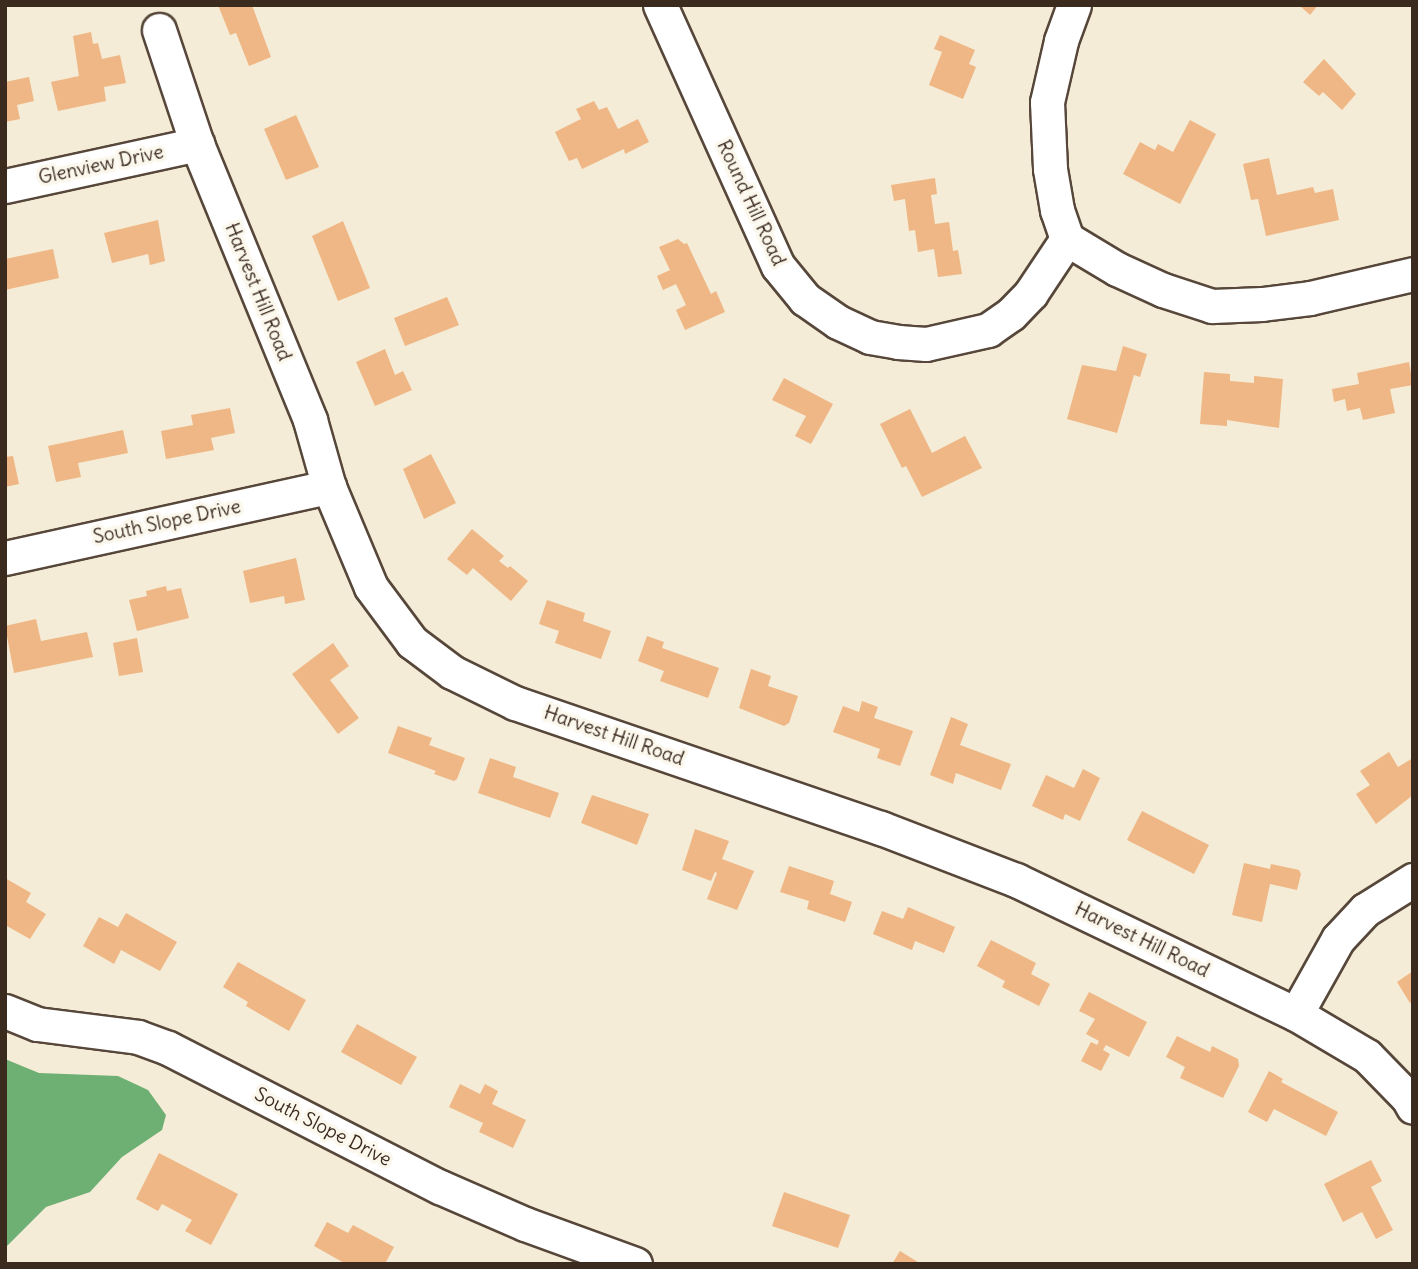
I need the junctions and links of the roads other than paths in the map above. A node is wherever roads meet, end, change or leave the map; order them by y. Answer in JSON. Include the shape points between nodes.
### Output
{"nodes":[{"id":1,"x":660,"y":5,"type":"edge"},
{"id":2,"x":1074,"y":5,"type":"edge"},
{"id":3,"x":159,"y":30,"type":"dead end"},
{"id":4,"x":197,"y":144,"type":"junction"},
{"id":5,"x":5,"y":186,"type":"edge"},
{"id":6,"x":1067,"y":239,"type":"junction"},
{"id":7,"x":1413,"y":274,"type":"edge"},
{"id":8,"x":330,"y":487,"type":"junction"},
{"id":9,"x":5,"y":558,"type":"edge"},
{"id":10,"x":1413,"y":880,"type":"edge"},
{"id":11,"x":5,"y":1011,"type":"edge"},
{"id":12,"x":1296,"y":1014,"type":"junction"},
{"id":13,"x":1413,"y":1107,"type":"edge"},
{"id":14,"x":635,"y":1264,"type":"edge"}],
"edges":[{"from":1,"to":6,"type":"street","name":"Round Hill Road","via":[[778,266],[805,299],[838,322],[870,337],[926,344],[988,330],[1012,314],[1031,293]]},
{"from":2,"to":6,"type":"street","via":[[1047,102],[1050,169]]},
{"from":3,"to":4,"type":"street","name":"Harvest Hill Road"},
{"from":4,"to":5,"type":"street","name":"Glenview Drive"},
{"from":4,"to":8,"type":"street","name":"Harvest Hill Road","via":[[310,419]]},
{"from":6,"to":7,"type":"street","via":[[1117,269],[1212,306],[1310,298]]},
{"from":8,"to":9,"type":"street","name":"South Slope Drive"},
{"from":8,"to":12,"type":"street","name":"Harvest Hill Road","via":[[371,587],[412,642],[452,672],[515,702],[881,828],[1016,880]]},
{"from":10,"to":12,"type":"street","via":[[1365,910],[1338,939]]},
{"from":11,"to":14,"type":"street","name":"South Slope Drive","via":[[37,1024],[138,1037],[168,1048],[440,1187]]},
{"from":12,"to":13,"type":"street","name":"Harvest Hill Road","via":[[1367,1056]]}]}
